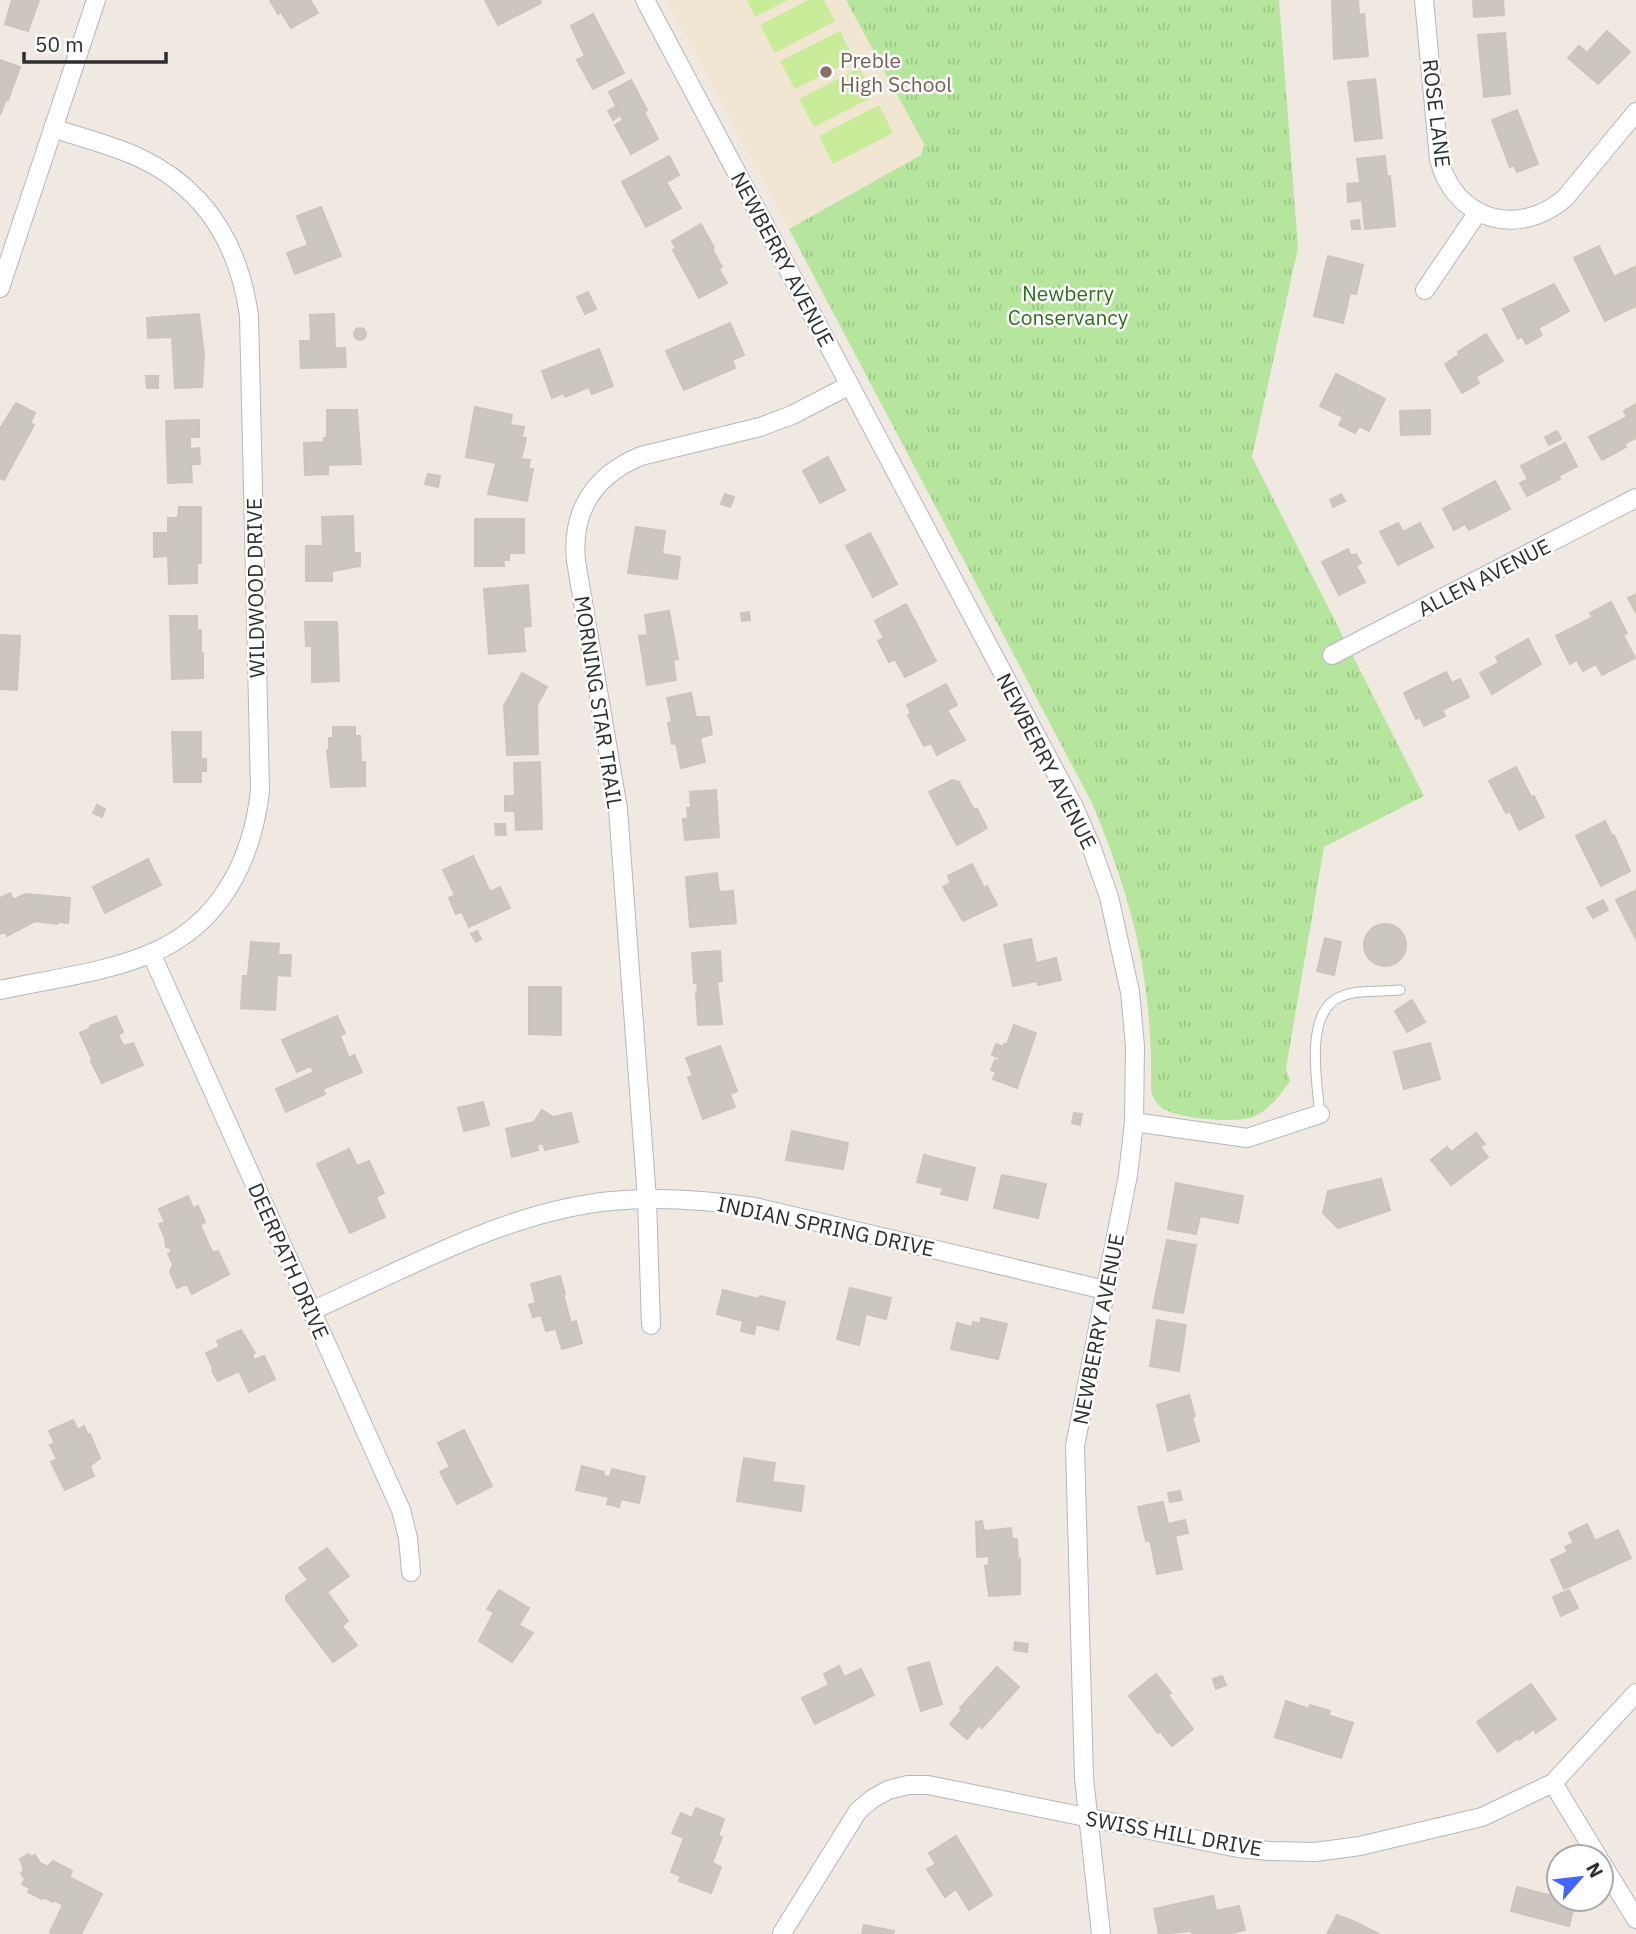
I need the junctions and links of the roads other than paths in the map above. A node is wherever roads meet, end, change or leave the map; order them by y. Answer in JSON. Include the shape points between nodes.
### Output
{"nodes":[{"id":1,"x":96,"y":0,"type":"edge"},
{"id":2,"x":645,"y":0,"type":"edge"},
{"id":3,"x":1424,"y":0,"type":"edge"},
{"id":4,"x":1636,"y":112,"type":"edge"},
{"id":5,"x":53,"y":128,"type":"junction"},
{"id":6,"x":1478,"y":212,"type":"junction"},
{"id":7,"x":0,"y":288,"type":"edge"},
{"id":8,"x":1425,"y":290,"type":"dead end"},
{"id":9,"x":850,"y":385,"type":"junction"},
{"id":10,"x":1636,"y":498,"type":"edge"},
{"id":11,"x":1332,"y":655,"type":"dead end"},
{"id":12,"x":151,"y":953,"type":"junction"},
{"id":13,"x":0,"y":990,"type":"edge"},
{"id":14,"x":1400,"y":990,"type":"dead end"},
{"id":15,"x":1320,"y":1114,"type":"joint"},
{"id":16,"x":1134,"y":1122,"type":"junction"},
{"id":17,"x":647,"y":1199,"type":"junction"},
{"id":18,"x":1105,"y":1290,"type":"junction"},
{"id":19,"x":311,"y":1311,"type":"junction"},
{"id":20,"x":651,"y":1325,"type":"dead end"},
{"id":21,"x":411,"y":1572,"type":"dead end"},
{"id":22,"x":1636,"y":1693,"type":"edge"},
{"id":23,"x":1553,"y":1783,"type":"junction"},
{"id":24,"x":1088,"y":1818,"type":"junction"},
{"id":25,"x":1589,"y":1843,"type":"edge"},
{"id":26,"x":1615,"y":1885,"type":"edge"},
{"id":27,"x":1636,"y":1919,"type":"edge"},
{"id":28,"x":780,"y":1934,"type":"edge"},
{"id":29,"x":1101,"y":1934,"type":"edge"}],
"edges":[{"from":1,"to":5,"type":"street"},
{"from":2,"to":9,"type":"street","name":"NEWBERRY AVENUE"},
{"from":3,"to":6,"type":"street","name":"ROSE LANE","via":[[1442,172],[1459,198]]},
{"from":4,"to":6,"type":"street","via":[[1555,207],[1522,220],[1501,220]]},
{"from":5,"to":7,"type":"street"},
{"from":5,"to":12,"type":"street","name":"WILDWOOD DRIVE","via":[[139,158],[189,190],[220,228],[235,256],[249,316],[257,819],[250,846],[228,890],[187,933]]},
{"from":6,"to":8,"type":"street"},
{"from":9,"to":16,"type":"street","name":"NEWBERRY AVENUE","via":[[1091,846],[1110,897],[1130,992]]},
{"from":9,"to":17,"type":"street","name":"MORNING STAR TRAIL","via":[[760,427],[624,463],[594,489],[577,527],[576,561],[618,809]]},
{"from":10,"to":11,"type":"street","name":"ALLEN AVENUE"},
{"from":12,"to":13,"type":"street","name":"WILDWOOD DRIVE"},
{"from":12,"to":19,"type":"street","name":"DEERPATH DRIVE"},
{"from":14,"to":15,"type":"lane","via":[[1338,997],[1324,1009],[1315,1056]]},
{"from":15,"to":16,"type":"street","via":[[1247,1138]]},
{"from":16,"to":18,"type":"street","name":"NEWBERRY AVENUE"},
{"from":17,"to":18,"type":"street","name":"INDIAN SPRING DRIVE","via":[[707,1200],[755,1208]]},
{"from":17,"to":19,"type":"street","name":"INDIAN SPRING DRIVE","via":[[609,1201],[513,1223]]},
{"from":17,"to":20,"type":"street","name":"MORNING STAR TRAIL"},
{"from":18,"to":24,"type":"street","name":"NEWBERRY AVENUE","via":[[1075,1446]]},
{"from":19,"to":21,"type":"street","name":"DEERPATH DRIVE","via":[[401,1510]]},
{"from":22,"to":23,"type":"street","name":"SWISS HILL DRIVE"},
{"from":23,"to":24,"type":"street","name":"SWISS HILL DRIVE","via":[[1482,1817],[1315,1852],[1238,1848]]},
{"from":23,"to":25,"type":"street"},
{"from":24,"to":28,"type":"street","name":"SWISS HILL DRIVE","via":[[928,1785],[888,1790],[851,1821]]},
{"from":24,"to":29,"type":"street","name":"NEWBERRY AVENUE"},
{"from":26,"to":27,"type":"street"}]}
